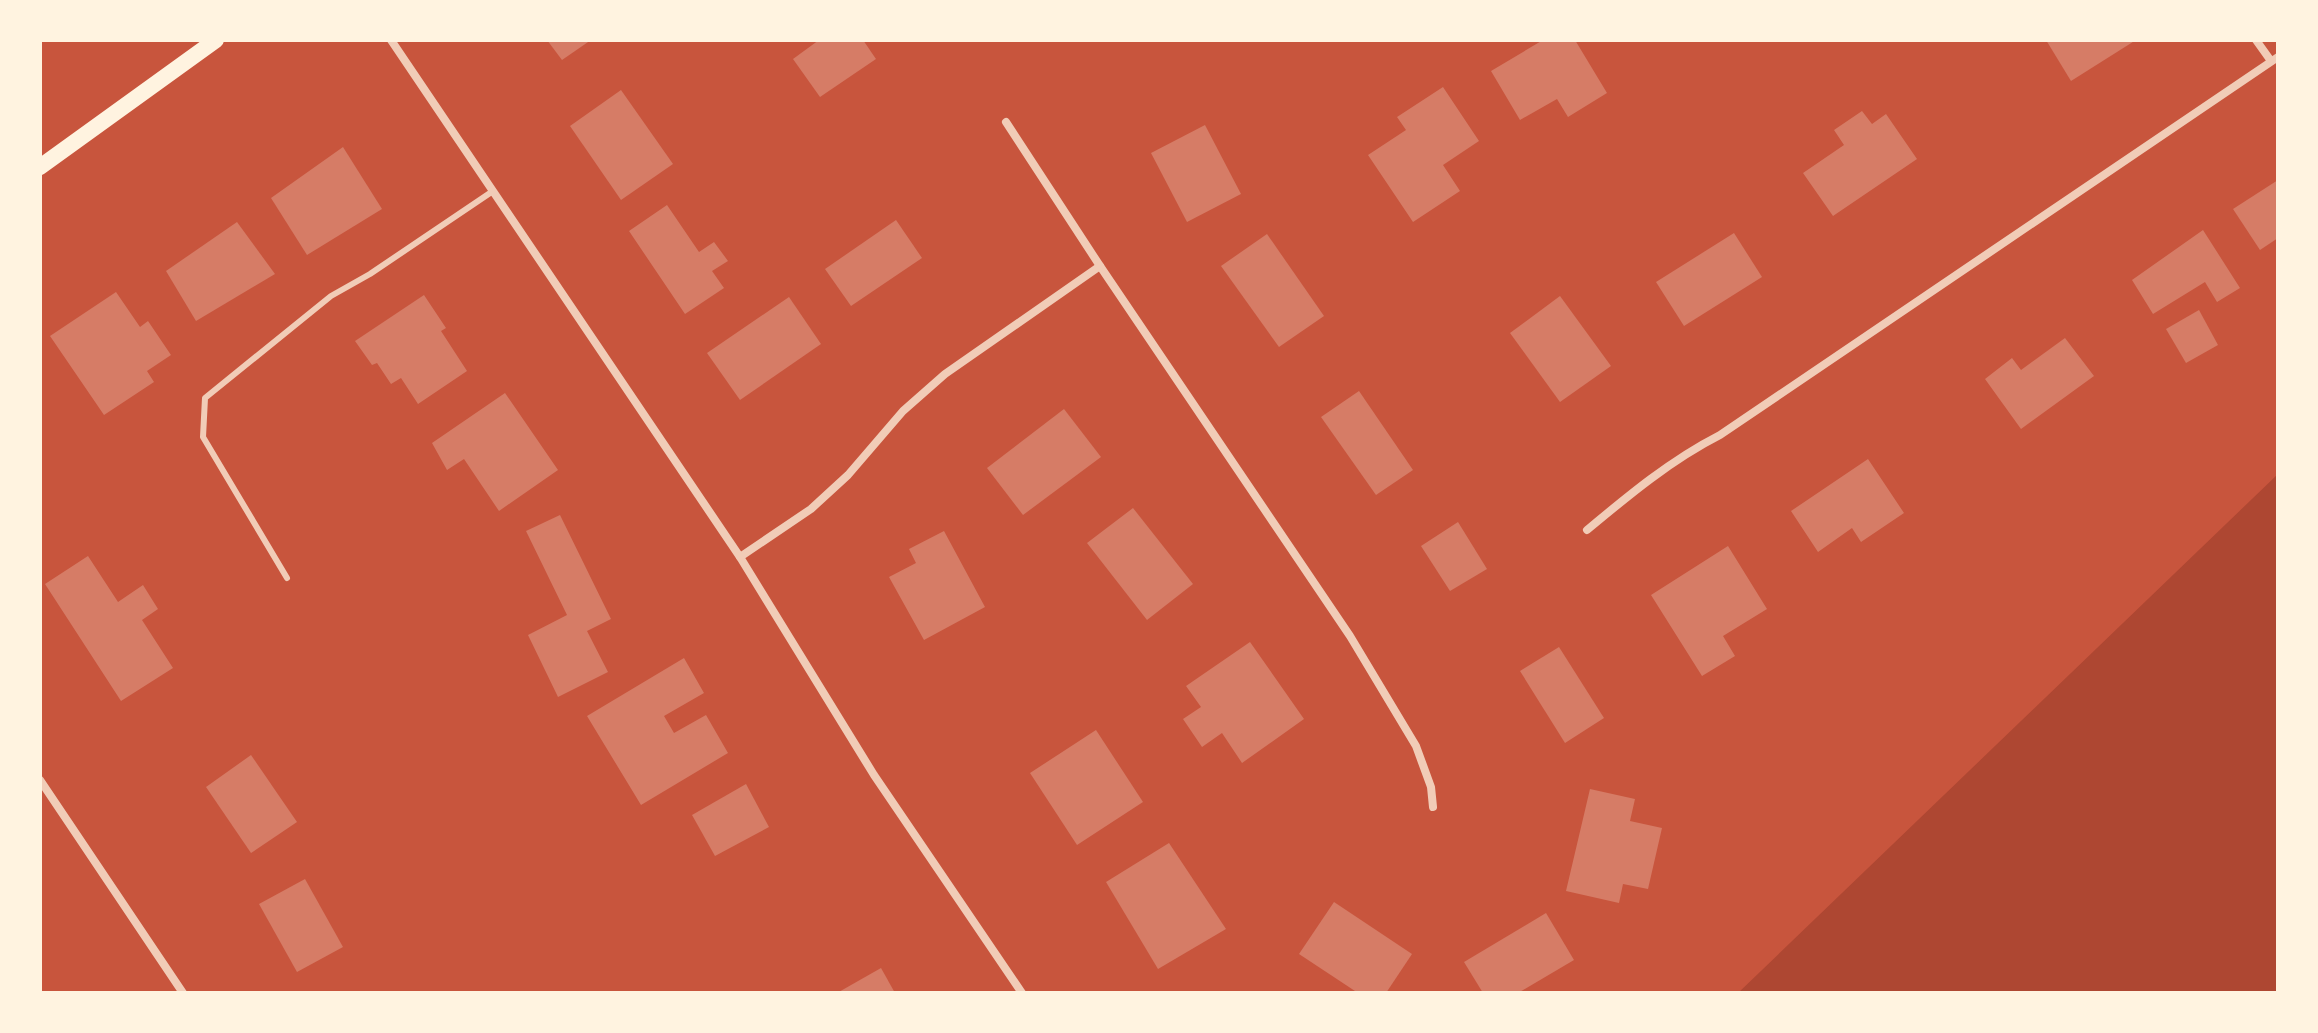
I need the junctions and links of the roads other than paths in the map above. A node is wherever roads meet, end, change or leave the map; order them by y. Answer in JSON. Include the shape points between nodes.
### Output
{"nodes":[{"id":1,"x":216,"y":40,"type":"edge"},
{"id":2,"x":391,"y":40,"type":"edge"},
{"id":3,"x":2256,"y":40,"type":"edge"},
{"id":4,"x":2275,"y":59,"type":"edge"},
{"id":5,"x":1006,"y":122,"type":"dead end"},
{"id":6,"x":40,"y":167,"type":"edge"},
{"id":7,"x":493,"y":191,"type":"junction"},
{"id":8,"x":1100,"y":266,"type":"junction"},
{"id":9,"x":1587,"y":530,"type":"dead end"},
{"id":10,"x":740,"y":557,"type":"junction"},
{"id":11,"x":287,"y":578,"type":"dead end"},
{"id":12,"x":40,"y":780,"type":"edge"},
{"id":13,"x":1433,"y":807,"type":"dead end"},
{"id":14,"x":183,"y":993,"type":"edge"},
{"id":15,"x":1022,"y":993,"type":"edge"}],
"edges":[{"from":1,"to":6,"type":"main road"},
{"from":2,"to":7,"type":"street"},
{"from":3,"to":4,"type":"street"},
{"from":4,"to":9,"type":"street","via":[[1690,451]]},
{"from":5,"to":8,"type":"street"},
{"from":7,"to":10,"type":"street"},
{"from":7,"to":11,"type":"lane","via":[[331,296],[205,398],[203,437]]},
{"from":8,"to":10,"type":"street","via":[[945,374],[811,509]]},
{"from":8,"to":13,"type":"street","via":[[1350,636],[1416,746]]},
{"from":10,"to":15,"type":"street","via":[[874,775]]},
{"from":12,"to":14,"type":"street"}]}
